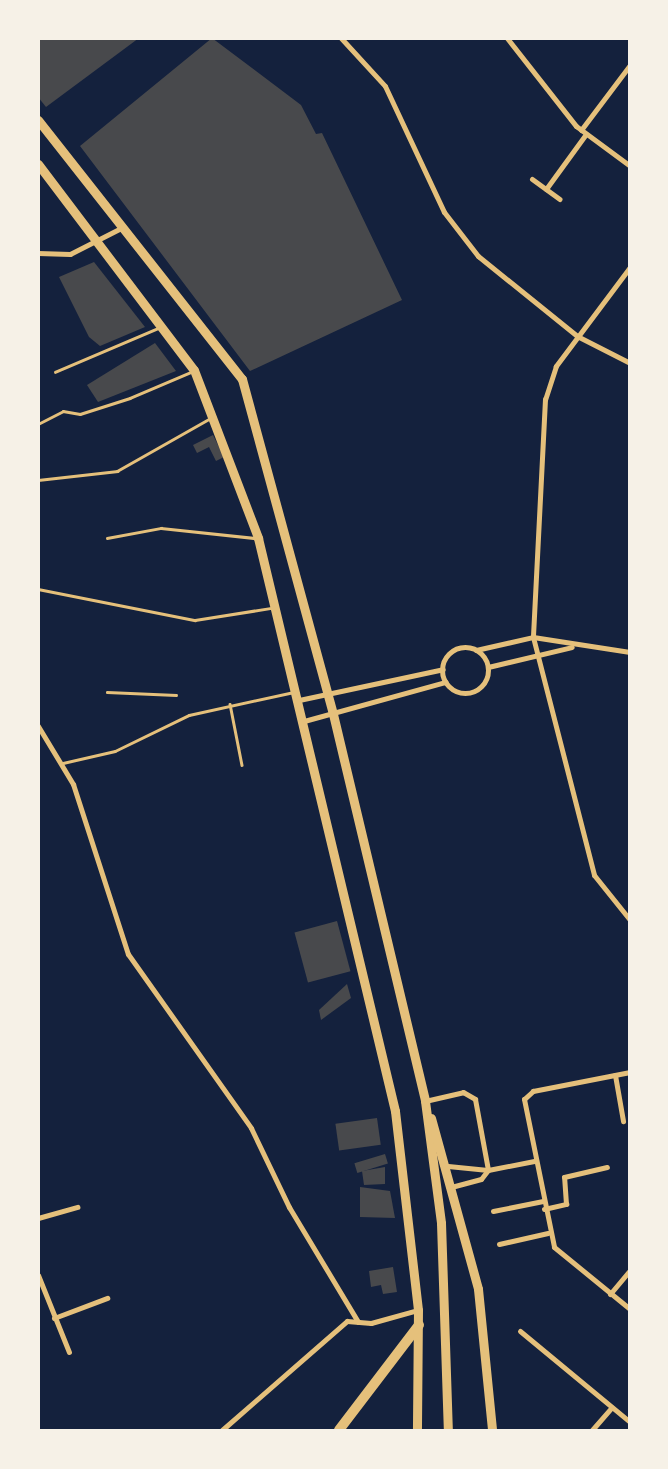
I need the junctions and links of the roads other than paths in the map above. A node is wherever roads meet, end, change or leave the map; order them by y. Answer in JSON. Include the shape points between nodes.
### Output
{"nodes":[{"id":1,"x":341,"y":38,"type":"edge"},
{"id":2,"x":507,"y":38,"type":"edge"},
{"id":3,"x":629,"y":65,"type":"edge"},
{"id":4,"x":38,"y":120,"type":"edge"},
{"id":5,"x":584,"y":132,"type":"junction"},
{"id":6,"x":38,"y":164,"type":"edge"},
{"id":7,"x":629,"y":166,"type":"edge"},
{"id":8,"x":531,"y":178,"type":"dead end"},
{"id":9,"x":546,"y":189,"type":"junction"},
{"id":10,"x":560,"y":199,"type":"dead end"},
{"id":11,"x":123,"y":227,"type":"junction"},
{"id":12,"x":101,"y":243,"type":"junction"},
{"id":13,"x":38,"y":253,"type":"edge"},
{"id":14,"x":629,"y":267,"type":"edge"},
{"id":15,"x":164,"y":325,"type":"junction"},
{"id":16,"x":578,"y":336,"type":"junction"},
{"id":17,"x":629,"y":363,"type":"edge"},
{"id":18,"x":194,"y":370,"type":"junction"},
{"id":19,"x":55,"y":372,"type":"dead end"},
{"id":20,"x":215,"y":416,"type":"junction"},
{"id":21,"x":38,"y":424,"type":"edge"},
{"id":22,"x":38,"y":480,"type":"edge"},
{"id":23,"x":107,"y":538,"type":"dead end"},
{"id":24,"x":258,"y":538,"type":"junction"},
{"id":25,"x":38,"y":589,"type":"edge"},
{"id":26,"x":275,"y":607,"type":"junction"},
{"id":27,"x":533,"y":637,"type":"junction"},
{"id":28,"x":575,"y":647,"type":"junction"},
{"id":29,"x":476,"y":650,"type":"junction"},
{"id":30,"x":629,"y":652,"type":"edge"},
{"id":31,"x":538,"y":656,"type":"junction"},
{"id":32,"x":488,"y":667,"type":"junction"},
{"id":33,"x":443,"y":669,"type":"junction"},
{"id":34,"x":446,"y":682,"type":"junction"},
{"id":35,"x":107,"y":692,"type":"dead end"},
{"id":36,"x":327,"y":694,"type":"junction"},
{"id":37,"x":176,"y":695,"type":"dead end"},
{"id":38,"x":298,"y":696,"type":"junction"},
{"id":39,"x":230,"y":704,"type":"junction"},
{"id":40,"x":333,"y":714,"type":"junction"},
{"id":41,"x":304,"y":720,"type":"junction"},
{"id":42,"x":38,"y":726,"type":"edge"},
{"id":43,"x":63,"y":763,"type":"junction"},
{"id":44,"x":242,"y":765,"type":"dead end"},
{"id":45,"x":629,"y":920,"type":"edge"},
{"id":46,"x":629,"y":1072,"type":"edge"},
{"id":47,"x":615,"y":1075,"type":"junction"},
{"id":48,"x":425,"y":1101,"type":"junction"},
{"id":49,"x":623,"y":1121,"type":"dead end"},
{"id":50,"x":534,"y":1161,"type":"junction"},
{"id":51,"x":448,"y":1166,"type":"junction"},
{"id":52,"x":607,"y":1167,"type":"dead end"},
{"id":53,"x":488,"y":1170,"type":"junction"},
{"id":54,"x":454,"y":1186,"type":"junction"},
{"id":55,"x":543,"y":1201,"type":"junction"},
{"id":56,"x":77,"y":1207,"type":"dead end"},
{"id":57,"x":544,"y":1209,"type":"junction"},
{"id":58,"x":493,"y":1211,"type":"dead end"},
{"id":59,"x":38,"y":1218,"type":"edge"},
{"id":60,"x":548,"y":1233,"type":"junction"},
{"id":61,"x":499,"y":1244,"type":"dead end"},
{"id":62,"x":629,"y":1270,"type":"edge"},
{"id":63,"x":38,"y":1275,"type":"edge"},
{"id":64,"x":610,"y":1294,"type":"junction"},
{"id":65,"x":107,"y":1298,"type":"dead end"},
{"id":66,"x":629,"y":1309,"type":"edge"},
{"id":67,"x":418,"y":1310,"type":"junction"},
{"id":68,"x":54,"y":1318,"type":"junction"},
{"id":69,"x":358,"y":1322,"type":"junction"},
{"id":70,"x":419,"y":1325,"type":"junction"},
{"id":71,"x":520,"y":1331,"type":"dead end"},
{"id":72,"x":69,"y":1352,"type":"dead end"},
{"id":73,"x":612,"y":1408,"type":"junction"},
{"id":74,"x":629,"y":1422,"type":"edge"},
{"id":75,"x":222,"y":1430,"type":"edge"},
{"id":76,"x":339,"y":1430,"type":"edge"},
{"id":77,"x":418,"y":1430,"type":"edge"},
{"id":78,"x":448,"y":1430,"type":"edge"},
{"id":79,"x":492,"y":1430,"type":"edge"},
{"id":80,"x":592,"y":1430,"type":"edge"}],
"edges":[{"from":1,"to":16,"type":"street","via":[[385,86],[444,212],[478,256]]},
{"from":2,"to":5,"type":"street"},
{"from":3,"to":5,"type":"street"},
{"from":4,"to":11,"type":"main road"},
{"from":5,"to":7,"type":"street"},
{"from":5,"to":9,"type":"street"},
{"from":6,"to":12,"type":"main road"},
{"from":8,"to":9,"type":"street"},
{"from":9,"to":10,"type":"street"},
{"from":11,"to":12,"type":"street"},
{"from":11,"to":36,"type":"main road","via":[[242,379]]},
{"from":12,"to":13,"type":"street","via":[[70,254]]},
{"from":12,"to":15,"type":"main road"},
{"from":14,"to":16,"type":"street"},
{"from":15,"to":18,"type":"main road"},
{"from":15,"to":19,"type":"lane"},
{"from":16,"to":17,"type":"street"},
{"from":16,"to":27,"type":"street","via":[[556,366],[545,399]]},
{"from":18,"to":20,"type":"main road"},
{"from":18,"to":21,"type":"lane","via":[[130,398],[80,414],[63,411]]},
{"from":20,"to":22,"type":"lane","via":[[117,471]]},
{"from":20,"to":24,"type":"main road"},
{"from":23,"to":24,"type":"lane","via":[[161,528]]},
{"from":24,"to":26,"type":"main road"},
{"from":25,"to":26,"type":"lane","via":[[195,620]]},
{"from":26,"to":38,"type":"main road"},
{"from":27,"to":28,"type":"street"},
{"from":27,"to":29,"type":"street"},
{"from":27,"to":31,"type":"street"},
{"from":28,"to":30,"type":"street"},
{"from":28,"to":31,"type":"street"},
{"from":29,"to":32,"type":"street"},
{"from":29,"to":33,"type":"street","via":[[454,650]]},
{"from":31,"to":32,"type":"street"},
{"from":31,"to":45,"type":"street","via":[[594,875]]},
{"from":32,"to":34,"type":"street","via":[[476,690],[463,693]]},
{"from":33,"to":34,"type":"street"},
{"from":33,"to":36,"type":"street"},
{"from":34,"to":40,"type":"street"},
{"from":35,"to":37,"type":"lane"},
{"from":36,"to":38,"type":"street"},
{"from":36,"to":40,"type":"main road"},
{"from":38,"to":39,"type":"lane"},
{"from":38,"to":41,"type":"main road"},
{"from":39,"to":43,"type":"lane","via":[[189,715],[115,751]]},
{"from":39,"to":44,"type":"lane"},
{"from":40,"to":41,"type":"street"},
{"from":40,"to":48,"type":"main road"},
{"from":41,"to":67,"type":"main road","via":[[396,1111]]},
{"from":42,"to":43,"type":"street"},
{"from":43,"to":69,"type":"street","via":[[128,954],[251,1128],[289,1207]]},
{"from":46,"to":47,"type":"street"},
{"from":47,"to":49,"type":"street"},
{"from":47,"to":50,"type":"street","via":[[527,1094]]},
{"from":48,"to":51,"type":"main road"},
{"from":48,"to":53,"type":"street","via":[[471,1093]]},
{"from":48,"to":78,"type":"main road","via":[[441,1223]]},
{"from":50,"to":53,"type":"street"},
{"from":50,"to":55,"type":"street"},
{"from":51,"to":53,"type":"street"},
{"from":51,"to":54,"type":"main road"},
{"from":52,"to":57,"type":"street","via":[[565,1177],[566,1204]]},
{"from":53,"to":54,"type":"street","via":[[481,1179]]},
{"from":54,"to":79,"type":"main road","via":[[488,1351]]},
{"from":55,"to":57,"type":"street"},
{"from":55,"to":58,"type":"street"},
{"from":56,"to":59,"type":"street"},
{"from":57,"to":60,"type":"street"},
{"from":60,"to":61,"type":"street"},
{"from":60,"to":64,"type":"street","via":[[554,1247]]},
{"from":62,"to":64,"type":"street"},
{"from":63,"to":68,"type":"street"},
{"from":64,"to":66,"type":"street"},
{"from":65,"to":68,"type":"street"},
{"from":67,"to":69,"type":"street"},
{"from":67,"to":70,"type":"main road"},
{"from":68,"to":72,"type":"street"},
{"from":69,"to":75,"type":"street","via":[[347,1321],[323,1339]]},
{"from":70,"to":76,"type":"highway"},
{"from":70,"to":77,"type":"main road"},
{"from":71,"to":73,"type":"street"},
{"from":73,"to":74,"type":"street"},
{"from":73,"to":80,"type":"street"}]}
